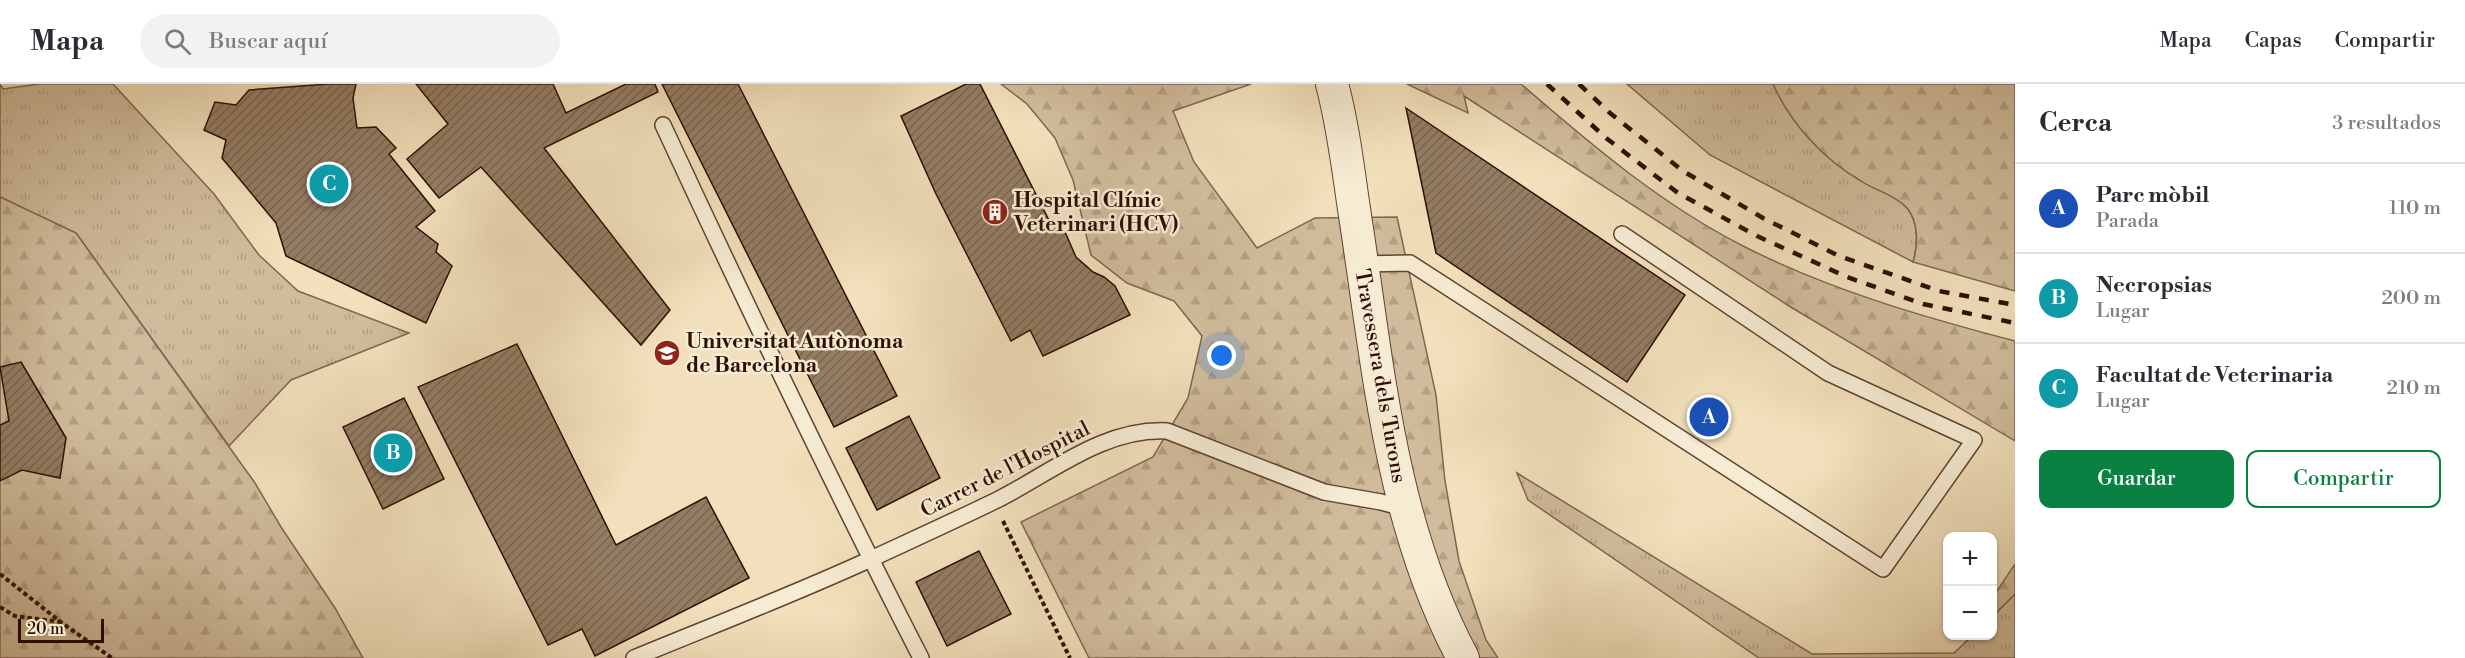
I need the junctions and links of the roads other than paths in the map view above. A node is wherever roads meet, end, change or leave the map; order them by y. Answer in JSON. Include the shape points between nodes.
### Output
{"nodes":[{"id":1,"x":1332,"y":84,"type":"edge"},
{"id":2,"x":663,"y":125,"type":"dead end"},
{"id":3,"x":1622,"y":234,"type":"dead end"},
{"id":4,"x":1362,"y":264,"type":"junction"},
{"id":5,"x":1404,"y":508,"type":"junction"},
{"id":6,"x":870,"y":559,"type":"junction"},
{"id":7,"x":634,"y":658,"type":"edge"},
{"id":8,"x":921,"y":658,"type":"edge"},
{"id":9,"x":1463,"y":658,"type":"edge"}],
"edges":[{"from":1,"to":4,"type":"street","name":"Travessera dels Turons"},
{"from":2,"to":6,"type":"lane"},
{"from":3,"to":4,"type":"lane","via":[[1828,373],[1974,440],[1883,569],[1410,263]]},
{"from":4,"to":5,"type":"street","name":"Travessera dels Turons","via":[[1375,361]]},
{"from":5,"to":6,"type":"lane","name":"Carrer de l'Hospital","via":[[1324,492],[1167,431],[1146,430],[1110,440]]},
{"from":5,"to":9,"type":"street","name":"Travessera dels Turons","via":[[1432,594]]},
{"from":6,"to":7,"type":"lane","name":"Carrer de l'Hospital"},
{"from":6,"to":8,"type":"lane"}]}
